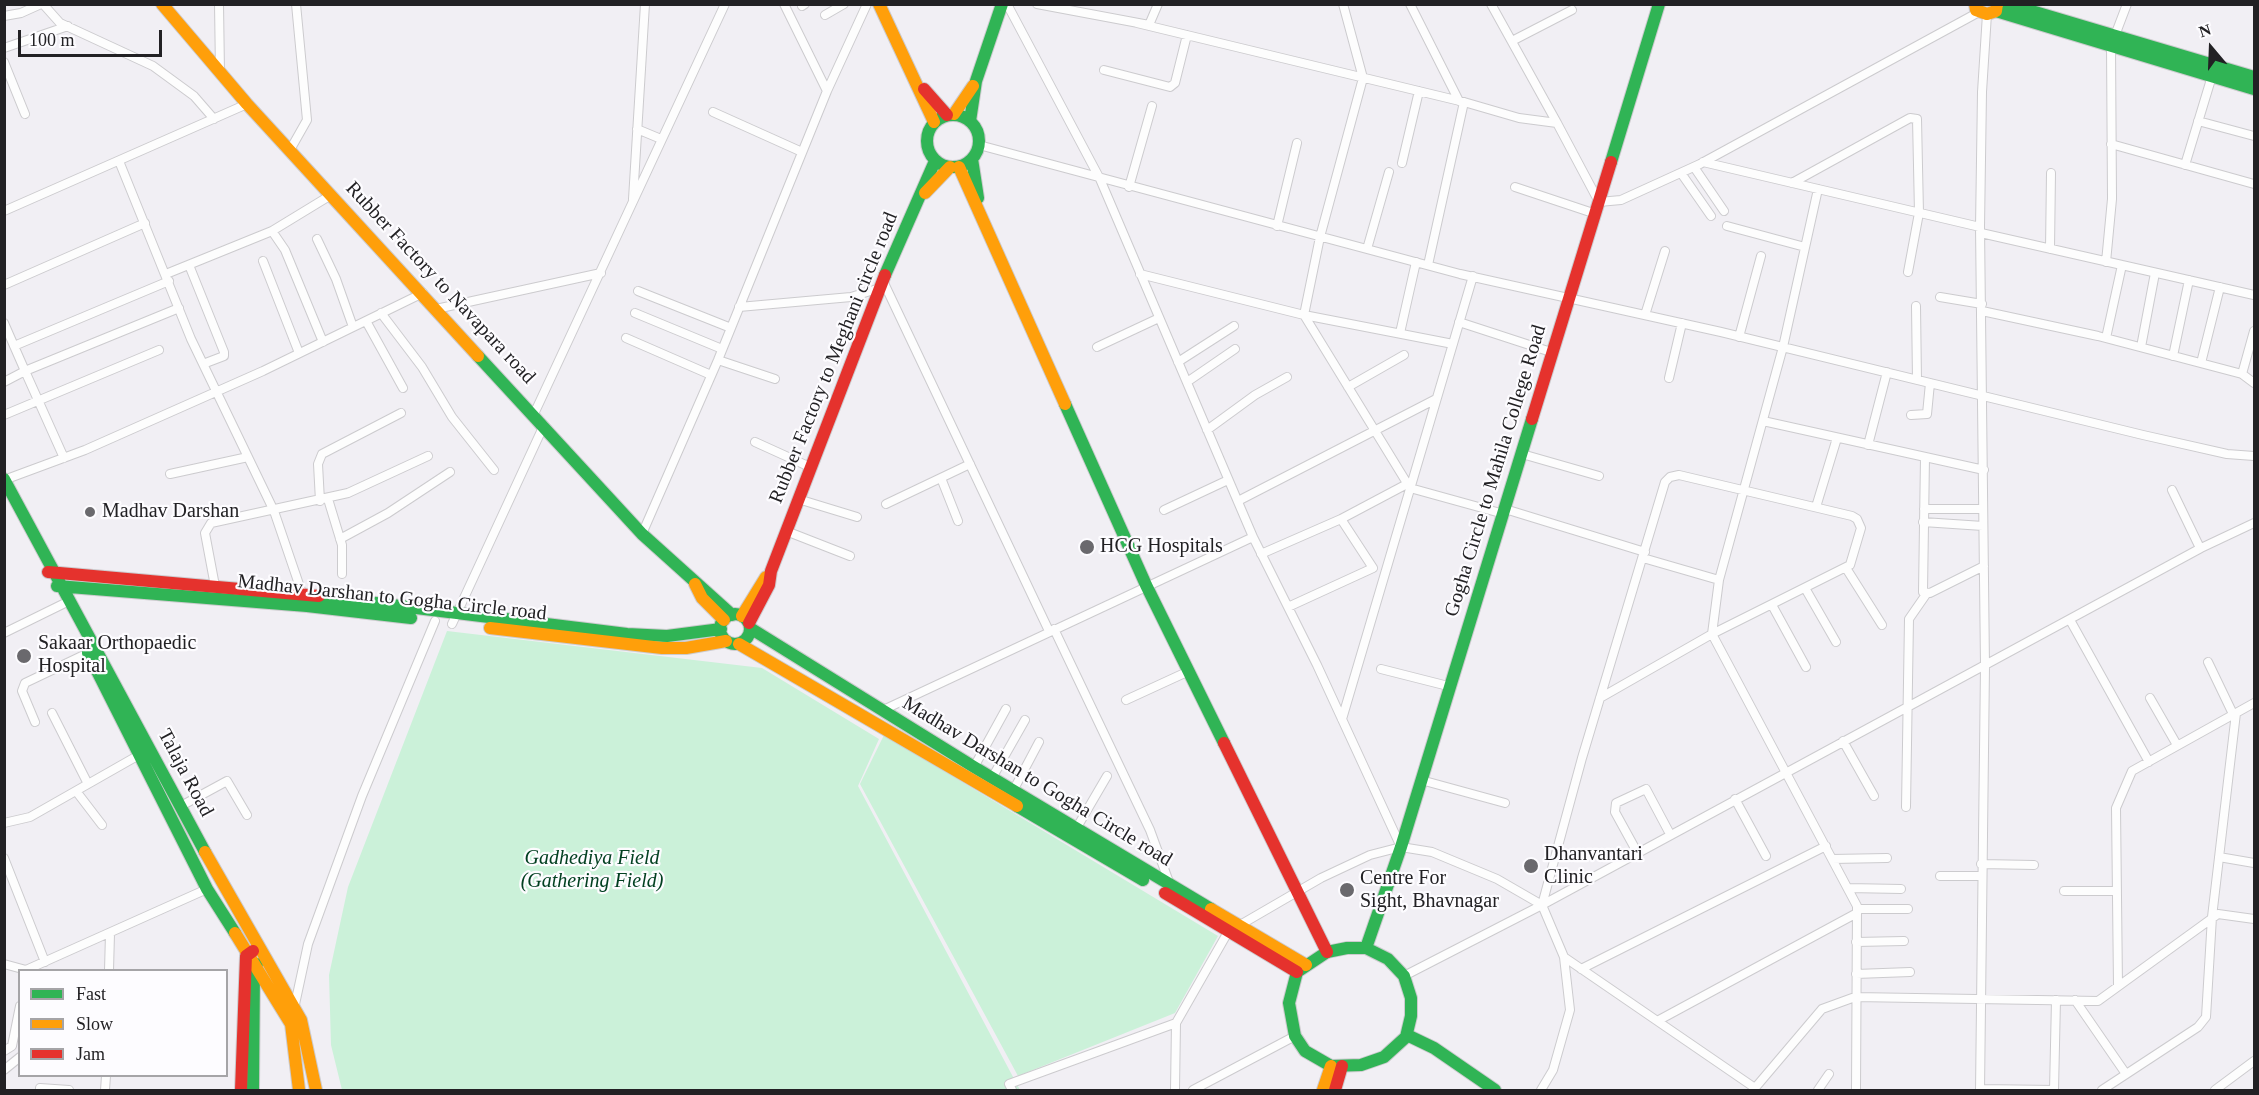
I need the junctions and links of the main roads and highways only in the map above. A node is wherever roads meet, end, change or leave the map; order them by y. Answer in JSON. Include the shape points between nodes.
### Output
{"nodes":[{"id":1,"x":162,"y":4,"type":"edge"},
{"id":2,"x":879,"y":4,"type":"edge"},
{"id":3,"x":1002,"y":4,"type":"edge"},
{"id":4,"x":1659,"y":4,"type":"edge"},
{"id":5,"x":2008,"y":4,"type":"edge"},
{"id":6,"x":1983,"y":8,"type":"edge"},
{"id":7,"x":2114,"y":40,"type":"junction"},
{"id":8,"x":914,"y":76,"type":"junction"},
{"id":9,"x":2254,"y":77,"type":"edge"},
{"id":10,"x":976,"y":81,"type":"junction"},
{"id":11,"x":2254,"y":89,"type":"edge"},
{"id":12,"x":950,"y":115,"type":"junction"},
{"id":13,"x":970,"y":121,"type":"junction"},
{"id":14,"x":934,"y":122,"type":"junction"},
{"id":15,"x":972,"y":159,"type":"junction"},
{"id":16,"x":935,"y":161,"type":"junction"},
{"id":17,"x":954,"y":167,"type":"junction"},
{"id":18,"x":920,"y":198,"type":"junction"},
{"id":19,"x":982,"y":217,"type":"junction"},
{"id":20,"x":5,"y":480,"type":"edge"},
{"id":21,"x":4,"y":499,"type":"edge"},
{"id":22,"x":50,"y":572,"type":"junction"},
{"id":23,"x":58,"y":586,"type":"junction"},
{"id":24,"x":454,"y":620,"type":"junction"},
{"id":25,"x":736,"y":622,"type":"junction"},
{"id":26,"x":726,"y":641,"type":"junction"},
{"id":27,"x":740,"y":644,"type":"junction"},
{"id":28,"x":258,"y":945,"type":"junction"},
{"id":29,"x":1366,"y":948,"type":"junction"},
{"id":30,"x":1327,"y":952,"type":"junction"},
{"id":31,"x":246,"y":957,"type":"junction"},
{"id":32,"x":265,"y":957,"type":"junction"},
{"id":33,"x":254,"y":967,"type":"junction"},
{"id":34,"x":1301,"y":968,"type":"junction"},
{"id":35,"x":1407,"y":1035,"type":"junction"},
{"id":36,"x":1337,"y":1066,"type":"junction"},
{"id":37,"x":241,"y":1090,"type":"edge"},
{"id":38,"x":253,"y":1090,"type":"edge"},
{"id":39,"x":299,"y":1090,"type":"edge"},
{"id":40,"x":316,"y":1090,"type":"edge"},
{"id":41,"x":1323,"y":1090,"type":"edge"},
{"id":42,"x":1335,"y":1090,"type":"edge"},
{"id":43,"x":1495,"y":1090,"type":"edge"}],
"edges":[{"from":1,"to":25,"type":"main road","name":"Rubber Factory to Navapara road","via":[[247,104],[642,534],[695,583],[702,598]]},
{"from":2,"to":8,"type":"main road"},
{"from":3,"to":10,"type":"main road"},
{"from":4,"to":29,"type":"main road","name":"Gogha Circle to Mahila College Road","via":[[1401,847]]},
{"from":5,"to":7,"type":"main road"},
{"from":6,"to":7,"type":"main road"},
{"from":7,"to":9,"type":"main road"},
{"from":7,"to":11,"type":"main road"},
{"from":8,"to":12,"type":"main road"},
{"from":8,"to":14,"type":"main road"},
{"from":10,"to":12,"type":"main road"},
{"from":10,"to":13,"type":"main road"},
{"from":12,"to":13,"type":"main road"},
{"from":12,"to":14,"type":"main road"},
{"from":13,"to":15,"type":"main road","via":[[979,136]]},
{"from":14,"to":16,"type":"main road","via":[[927,146]]},
{"from":15,"to":17,"type":"main road"},
{"from":15,"to":19,"type":"main road"},
{"from":16,"to":17,"type":"main road"},
{"from":16,"to":18,"type":"main road","name":"Rubber Factory to Meghani circle road"},
{"from":17,"to":18,"type":"main road"},
{"from":17,"to":19,"type":"main road"},
{"from":18,"to":25,"type":"main road","name":"Rubber Factory to Meghani circle road","via":[[882,284],[771,571]]},
{"from":19,"to":30,"type":"main road","via":[[1146,585]]},
{"from":20,"to":22,"type":"main road","name":"Talaja Road"},
{"from":21,"to":22,"type":"main road","name":"Talaja Road"},
{"from":22,"to":23,"type":"main road","name":"Talaja Road"},
{"from":22,"to":24,"type":"main road","via":[[303,594]]},
{"from":23,"to":24,"type":"main road","name":"Madhav Darshan to Gogha Circle road"},
{"from":23,"to":28,"type":"main road","name":"Talaja Road"},
{"from":23,"to":31,"type":"main road","name":"Talaja Road","via":[[63,604],[139,755]]},
{"from":24,"to":25,"type":"main road","via":[[654,636]]},
{"from":24,"to":26,"type":"main road","name":"Madhav Darshan to Gogha Circle road","via":[[662,648]]},
{"from":25,"to":26,"type":"main road"},
{"from":25,"to":27,"type":"main road","name":"Rubber Factory to Meghani circle road","via":[[748,638]]},
{"from":25,"to":34,"type":"main road","name":"Madhav Darshan to Gogha Circle road","via":[[1239,925]]},
{"from":26,"to":27,"type":"main road","name":"Madhav Darshan to Gogha Circle road"},
{"from":27,"to":34,"type":"main road","name":"Madhav Darshan to Gogha Circle road","via":[[1228,932]]},
{"from":28,"to":31,"type":"main road"},
{"from":28,"to":32,"type":"main road","name":"Talaja Road"},
{"from":29,"to":30,"type":"main road"},
{"from":29,"to":35,"type":"main road","via":[[1388,959],[1404,976],[1412,998]]},
{"from":30,"to":34,"type":"main road"},
{"from":31,"to":33,"type":"main road","name":"Talaja Road"},
{"from":31,"to":37,"type":"main road"},
{"from":32,"to":33,"type":"main road"},
{"from":32,"to":40,"type":"main road","name":"Talaja Road","via":[[304,1032]]},
{"from":33,"to":38,"type":"main road"},
{"from":33,"to":39,"type":"main road","name":"Talaja Road","via":[[291,1024]]},
{"from":34,"to":36,"type":"main road","via":[[1289,1003],[1295,1036],[1305,1052]]},
{"from":35,"to":36,"type":"main road","via":[[1384,1057],[1361,1065]]},
{"from":35,"to":43,"type":"main road","via":[[1434,1048]]},
{"from":36,"to":41,"type":"main road"},
{"from":36,"to":42,"type":"main road"}]}
